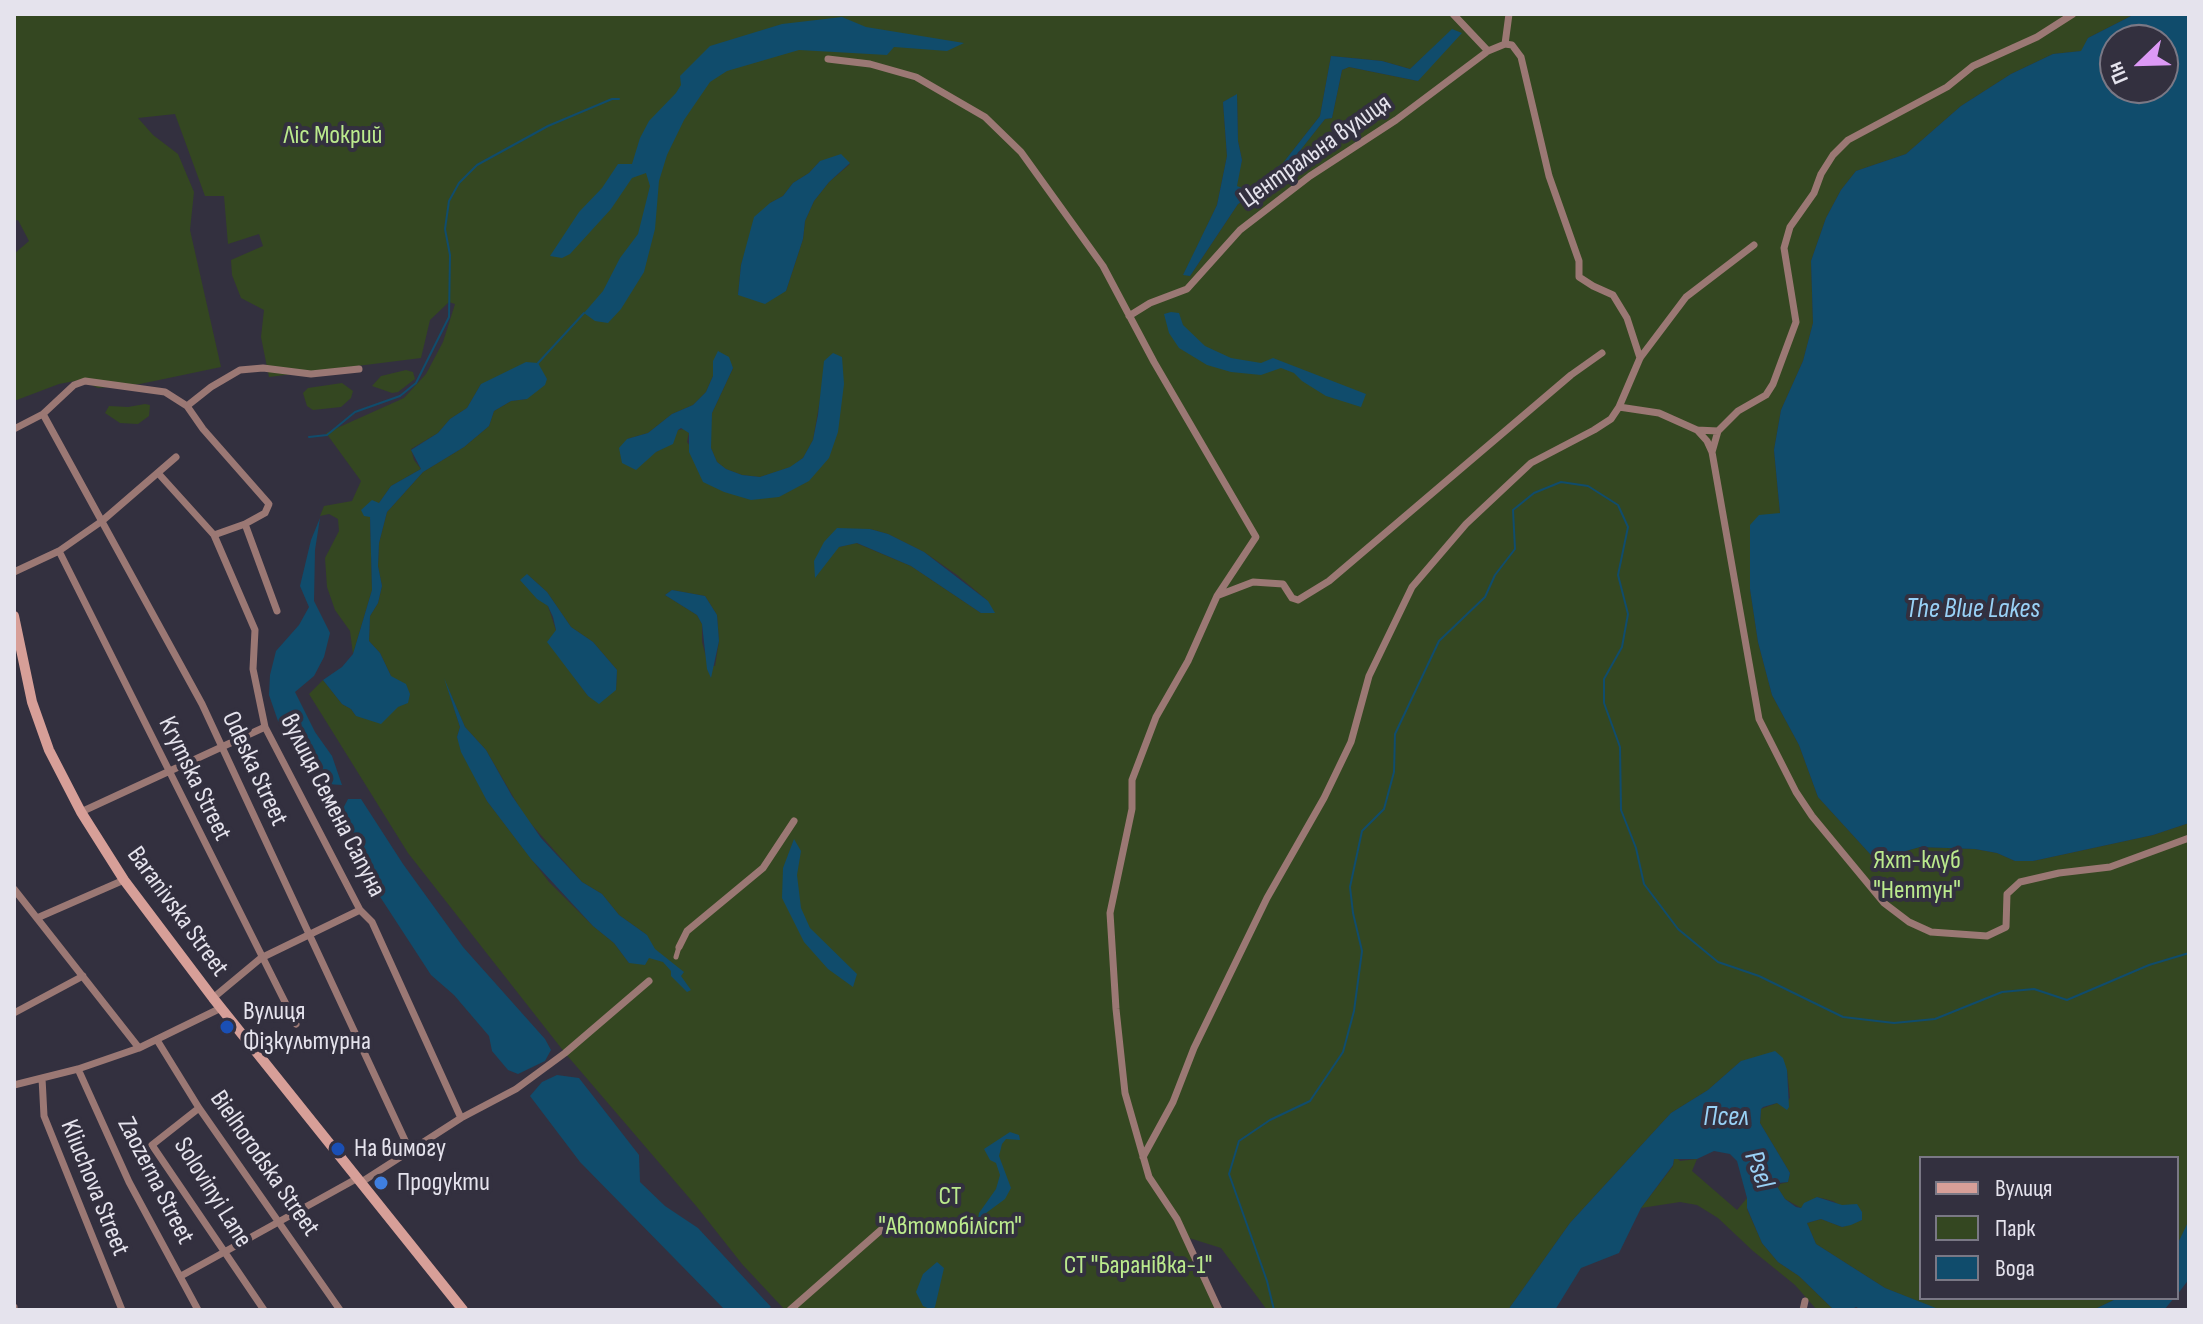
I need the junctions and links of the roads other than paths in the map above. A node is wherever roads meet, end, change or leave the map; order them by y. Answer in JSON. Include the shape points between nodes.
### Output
{"nodes":[{"id":1,"x":1453,"y":14,"type":"edge"},
{"id":2,"x":1509,"y":14,"type":"edge"},
{"id":3,"x":2073,"y":14,"type":"edge"},
{"id":4,"x":1505,"y":44,"type":"junction"},
{"id":5,"x":1488,"y":51,"type":"junction"},
{"id":6,"x":828,"y":59,"type":"dead end"},
{"id":7,"x":1754,"y":245,"type":"dead end"},
{"id":8,"x":1129,"y":316,"type":"junction"},
{"id":9,"x":1602,"y":353,"type":"dead end"},
{"id":10,"x":1640,"y":358,"type":"junction"},
{"id":11,"x":359,"y":369,"type":"dead end"},
{"id":12,"x":187,"y":406,"type":"junction"},
{"id":13,"x":1619,"y":407,"type":"junction"},
{"id":14,"x":43,"y":414,"type":"junction"},
{"id":15,"x":14,"y":429,"type":"edge"},
{"id":16,"x":1697,"y":430,"type":"junction"},
{"id":17,"x":1718,"y":431,"type":"junction"},
{"id":18,"x":1712,"y":452,"type":"junction"},
{"id":19,"x":176,"y":457,"type":"dead end"},
{"id":20,"x":158,"y":473,"type":"junction"},
{"id":21,"x":102,"y":521,"type":"junction"},
{"id":22,"x":245,"y":524,"type":"junction"},
{"id":23,"x":214,"y":535,"type":"junction"},
{"id":24,"x":59,"y":551,"type":"junction"},
{"id":25,"x":14,"y":572,"type":"edge"},
{"id":26,"x":1217,"y":596,"type":"junction"},
{"id":27,"x":277,"y":611,"type":"dead end"},
{"id":28,"x":14,"y":616,"type":"edge"},
{"id":29,"x":265,"y":727,"type":"junction"},
{"id":30,"x":222,"y":746,"type":"junction"},
{"id":31,"x":167,"y":770,"type":"junction"},
{"id":32,"x":81,"y":812,"type":"junction"},
{"id":33,"x":794,"y":821,"type":"dead end"},
{"id":34,"x":2189,"y":838,"type":"edge"},
{"id":35,"x":124,"y":880,"type":"junction"},
{"id":36,"x":14,"y":889,"type":"edge"},
{"id":37,"x":360,"y":910,"type":"junction"},
{"id":38,"x":37,"y":918,"type":"junction"},
{"id":39,"x":309,"y":935,"type":"junction"},
{"id":40,"x":679,"y":947,"type":"joint"},
{"id":41,"x":676,"y":957,"type":"dead end"},
{"id":42,"x":261,"y":958,"type":"junction"},
{"id":43,"x":83,"y":976,"type":"junction"},
{"id":44,"x":649,"y":981,"type":"dead end"},
{"id":45,"x":213,"y":998,"type":"junction"},
{"id":46,"x":221,"y":1008,"type":"junction"},
{"id":47,"x":14,"y":1013,"type":"edge"},
{"id":48,"x":296,"y":1024,"type":"dead end"},
{"id":49,"x":157,"y":1040,"type":"junction"},
{"id":50,"x":139,"y":1048,"type":"junction"},
{"id":51,"x":78,"y":1069,"type":"junction"},
{"id":52,"x":42,"y":1078,"type":"junction"},
{"id":53,"x":14,"y":1085,"type":"edge"},
{"id":54,"x":199,"y":1108,"type":"junction"},
{"id":55,"x":461,"y":1118,"type":"junction"},
{"id":56,"x":410,"y":1151,"type":"junction"},
{"id":57,"x":1143,"y":1157,"type":"junction"},
{"id":58,"x":358,"y":1181,"type":"junction"},
{"id":59,"x":279,"y":1220,"type":"junction"},
{"id":60,"x":881,"y":1230,"type":"dead end"},
{"id":61,"x":223,"y":1252,"type":"junction"},
{"id":62,"x":181,"y":1276,"type":"junction"},
{"id":63,"x":122,"y":1310,"type":"edge"},
{"id":64,"x":198,"y":1310,"type":"edge"},
{"id":65,"x":264,"y":1310,"type":"edge"},
{"id":66,"x":340,"y":1310,"type":"edge"},
{"id":67,"x":463,"y":1310,"type":"edge"},
{"id":68,"x":790,"y":1310,"type":"edge"},
{"id":69,"x":1219,"y":1310,"type":"edge"}],
"edges":[{"from":1,"to":5,"type":"street"},
{"from":2,"to":4,"type":"street"},
{"from":3,"to":17,"type":"street","via":[[1973,66],[1947,87],[1848,140],[1833,155],[1790,227],[1784,248],[1796,322],[1773,384]]},
{"from":4,"to":5,"type":"street","name":"Центральна вулиця"},
{"from":4,"to":10,"type":"street","via":[[1521,57],[1549,176],[1579,261],[1579,277],[1613,295]]},
{"from":5,"to":8,"type":"street","name":"Центральна вулиця","via":[[1240,230],[1187,289]]},
{"from":6,"to":8,"type":"street","via":[[916,77],[985,117],[1030,165],[1103,266]]},
{"from":7,"to":10,"type":"street","via":[[1686,297]]},
{"from":8,"to":26,"type":"street","via":[[1256,537]]},
{"from":9,"to":26,"type":"street","via":[[1329,581],[1298,600],[1283,584],[1253,582]]},
{"from":10,"to":13,"type":"street"},
{"from":11,"to":12,"type":"street","via":[[311,374],[240,370]]},
{"from":12,"to":14,"type":"street","via":[[165,392],[85,381]]},
{"from":12,"to":22,"type":"street","via":[[269,504],[265,513]]},
{"from":13,"to":16,"type":"street","via":[[1659,413]]},
{"from":13,"to":57,"type":"street","via":[[1594,430],[1531,463],[1466,524],[1412,587],[1369,676],[1351,742],[1267,898]]},
{"from":14,"to":15,"type":"street"},
{"from":14,"to":21,"type":"street","name":"Odeska Street"},
{"from":16,"to":17,"type":"street"},
{"from":16,"to":18,"type":"street"},
{"from":17,"to":18,"type":"street"},
{"from":18,"to":34,"type":"street","via":[[1759,719],[1812,816],[1884,903],[1931,932],[1987,936],[2006,927],[2007,894],[2020,882],[2110,867]]},
{"from":19,"to":20,"type":"street"},
{"from":20,"to":21,"type":"street"},
{"from":20,"to":23,"type":"street","name":"вулиця Семена Сапуна"},
{"from":21,"to":24,"type":"street"},
{"from":21,"to":30,"type":"street","name":"Odeska Street"},
{"from":22,"to":23,"type":"street"},
{"from":22,"to":27,"type":"street"},
{"from":23,"to":29,"type":"street","name":"вулиця Семена Сапуна","via":[[255,630],[253,669]]},
{"from":24,"to":25,"type":"street"},
{"from":24,"to":31,"type":"street","name":"Krymska Street"},
{"from":26,"to":57,"type":"street","via":[[1156,717],[1132,780],[1132,809],[1110,913],[1125,1093]]},
{"from":28,"to":32,"type":"main road","name":"Baranivska Street","via":[[32,702],[49,750]]},
{"from":29,"to":30,"type":"street"},
{"from":29,"to":37,"type":"street","name":"вулиця Семена Сапуна"},
{"from":30,"to":31,"type":"street"},
{"from":30,"to":39,"type":"street","name":"Odeska Street"},
{"from":31,"to":32,"type":"street"},
{"from":31,"to":42,"type":"street","name":"Krymska Street"},
{"from":32,"to":35,"type":"main road","name":"Baranivska Street"},
{"from":33,"to":40,"type":"street","via":[[763,868],[687,931]]},
{"from":35,"to":38,"type":"street"},
{"from":35,"to":45,"type":"main road","name":"Baranivska Street"},
{"from":36,"to":38,"type":"street"},
{"from":37,"to":39,"type":"street"},
{"from":37,"to":55,"type":"street","name":"вулиця Семена Сапуна","via":[[372,922]]},
{"from":38,"to":43,"type":"street"},
{"from":39,"to":42,"type":"street"},
{"from":39,"to":56,"type":"street","name":"Odeska Street"},
{"from":40,"to":41,"type":"street"},
{"from":42,"to":45,"type":"street"},
{"from":42,"to":48,"type":"street","name":"Krymska Street"},
{"from":43,"to":47,"type":"street"},
{"from":43,"to":50,"type":"street"},
{"from":44,"to":55,"type":"street","via":[[516,1089]]},
{"from":45,"to":46,"type":"main road","name":"Baranivska Street"},
{"from":46,"to":49,"type":"street"},
{"from":46,"to":58,"type":"main road","name":"Baranivska Street"},
{"from":49,"to":50,"type":"street"},
{"from":49,"to":54,"type":"street","name":"Bielhorodska Street"},
{"from":50,"to":51,"type":"street"},
{"from":51,"to":52,"type":"street"},
{"from":51,"to":62,"type":"street","name":"Zaozerna Street","via":[[129,1182]]},
{"from":52,"to":53,"type":"street"},
{"from":52,"to":63,"type":"street","name":"Kliuchova Street","via":[[44,1116]]},
{"from":54,"to":59,"type":"street","name":"Bielhorodska Street"},
{"from":54,"to":61,"type":"street","name":"Solovinyi Lane","via":[[152,1145]]},
{"from":55,"to":56,"type":"street"},
{"from":56,"to":58,"type":"street"},
{"from":57,"to":69,"type":"street"},
{"from":58,"to":59,"type":"street"},
{"from":58,"to":67,"type":"main road","name":"Baranivska Street"},
{"from":59,"to":61,"type":"street"},
{"from":59,"to":66,"type":"street","name":"Bielhorodska Street"},
{"from":60,"to":68,"type":"street"},
{"from":61,"to":62,"type":"street"},
{"from":61,"to":65,"type":"street","name":"Solovinyi Lane"},
{"from":62,"to":64,"type":"street","name":"Zaozerna Street"}]}
